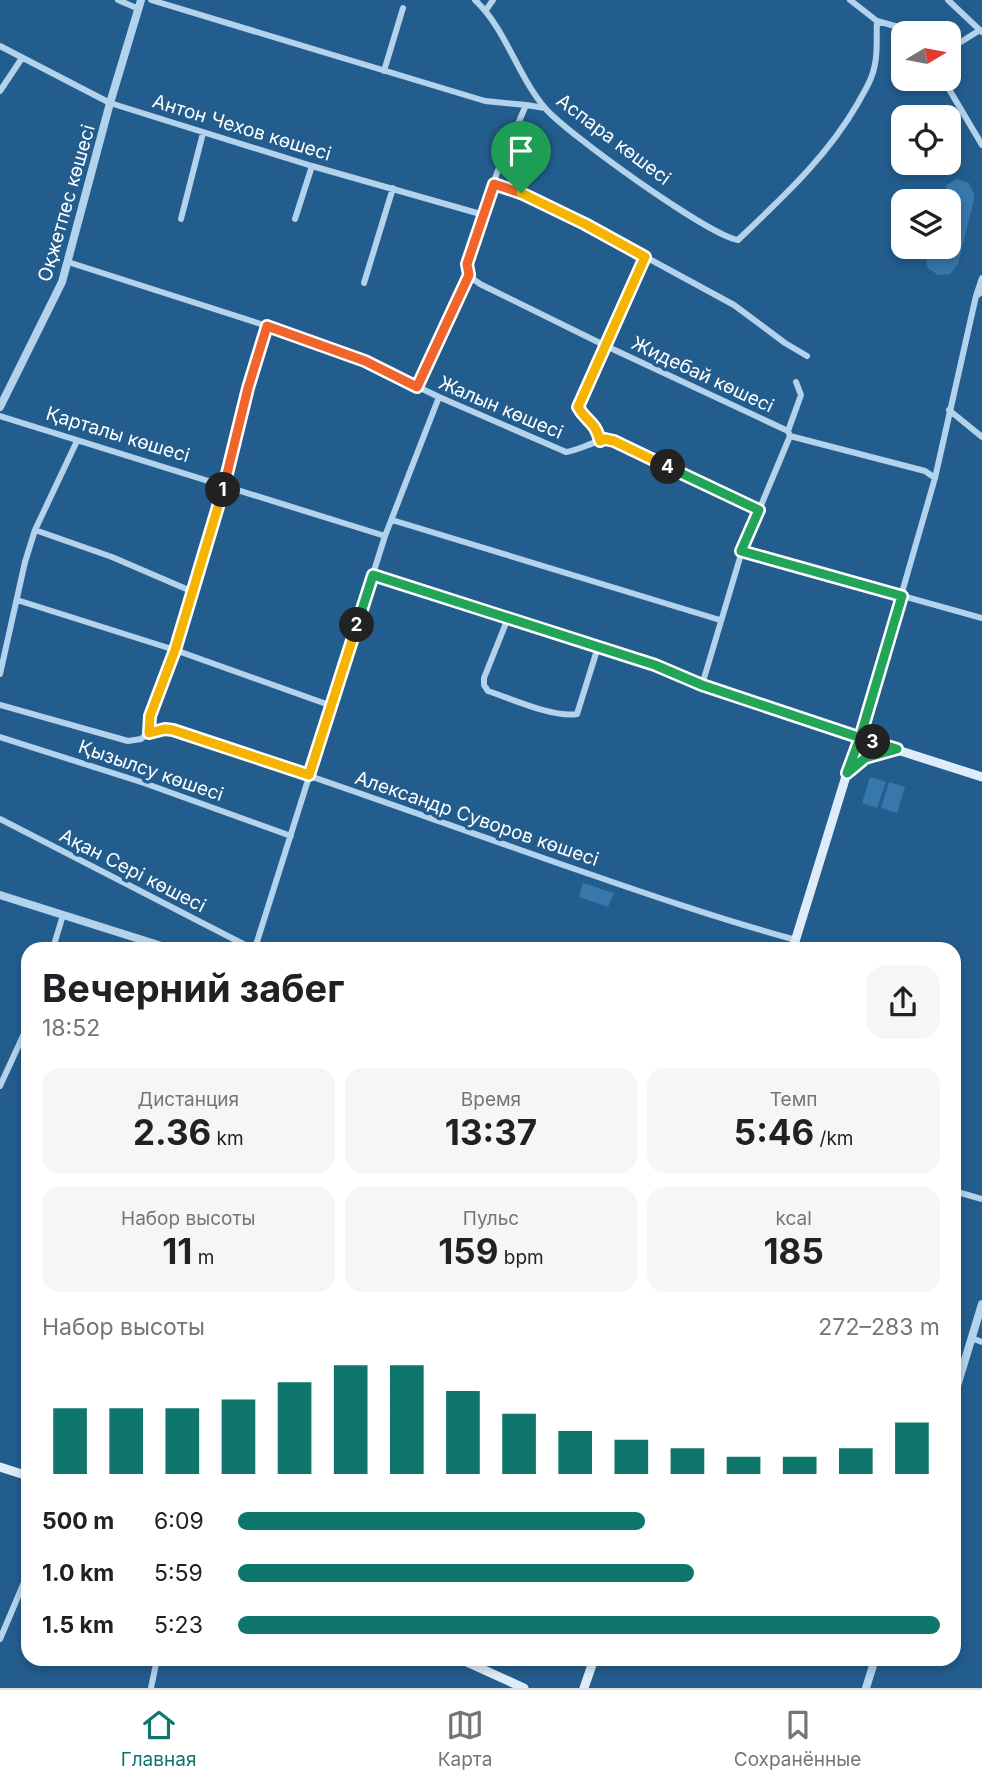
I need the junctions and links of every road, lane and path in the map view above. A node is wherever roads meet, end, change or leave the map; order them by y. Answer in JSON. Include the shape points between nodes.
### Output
{"nodes":[{"id":1,"x":118,"y":0,"type":"edge"},
{"id":2,"x":151,"y":0,"type":"edge"},
{"id":3,"x":475,"y":0,"type":"edge"},
{"id":4,"x":493,"y":0,"type":"edge"},
{"id":5,"x":850,"y":0,"type":"edge"},
{"id":6,"x":948,"y":0,"type":"edge"},
{"id":7,"x":140,"y":4,"type":"edge"},
{"id":8,"x":403,"y":8,"type":"dead end"},
{"id":9,"x":486,"y":10,"type":"junction"},
{"id":10,"x":877,"y":21,"type":"junction"},
{"id":11,"x":891,"y":25,"type":"edge"},
{"id":12,"x":981,"y":31,"type":"edge"},
{"id":13,"x":961,"y":43,"type":"edge"},
{"id":14,"x":0,"y":46,"type":"edge"},
{"id":15,"x":22,"y":58,"type":"junction"},
{"id":16,"x":384,"y":71,"type":"junction"},
{"id":17,"x":0,"y":91,"type":"edge"},
{"id":18,"x":950,"y":91,"type":"edge"},
{"id":19,"x":110,"y":103,"type":"junction"},
{"id":20,"x":526,"y":105,"type":"junction"},
{"id":21,"x":545,"y":108,"type":"junction"},
{"id":22,"x":203,"y":133,"type":"junction"},
{"id":23,"x":982,"y":145,"type":"edge"},
{"id":24,"x":312,"y":166,"type":"junction"},
{"id":25,"x":494,"y":184,"type":"junction"},
{"id":26,"x":393,"y":188,"type":"junction"},
{"id":27,"x":484,"y":215,"type":"junction"},
{"id":28,"x":181,"y":219,"type":"dead end"},
{"id":29,"x":295,"y":219,"type":"dead end"},
{"id":30,"x":645,"y":257,"type":"junction"},
{"id":31,"x":68,"y":262,"type":"junction"},
{"id":32,"x":469,"y":275,"type":"junction"},
{"id":33,"x":982,"y":278,"type":"edge"},
{"id":34,"x":364,"y":284,"type":"dead end"},
{"id":35,"x":979,"y":294,"type":"edge"},
{"id":36,"x":267,"y":326,"type":"junction"},
{"id":37,"x":604,"y":345,"type":"junction"},
{"id":38,"x":807,"y":356,"type":"dead end"},
{"id":39,"x":796,"y":383,"type":"dead end"},
{"id":40,"x":417,"y":387,"type":"junction"},
{"id":41,"x":439,"y":397,"type":"junction"},
{"id":42,"x":0,"y":407,"type":"edge"},
{"id":43,"x":949,"y":410,"type":"junction"},
{"id":44,"x":0,"y":416,"type":"edge"},
{"id":45,"x":789,"y":434,"type":"junction"},
{"id":46,"x":982,"y":437,"type":"edge"},
{"id":47,"x":77,"y":441,"type":"junction"},
{"id":48,"x":600,"y":441,"type":"junction"},
{"id":49,"x":935,"y":478,"type":"junction"},
{"id":50,"x":225,"y":484,"type":"junction"},
{"id":51,"x":759,"y":510,"type":"junction"},
{"id":52,"x":393,"y":520,"type":"junction"},
{"id":53,"x":35,"y":530,"type":"junction"},
{"id":54,"x":385,"y":536,"type":"junction"},
{"id":55,"x":741,"y":551,"type":"junction"},
{"id":56,"x":373,"y":575,"type":"junction"},
{"id":57,"x":191,"y":591,"type":"junction"},
{"id":58,"x":902,"y":596,"type":"junction"},
{"id":59,"x":17,"y":600,"type":"junction"},
{"id":60,"x":508,"y":618,"type":"junction"},
{"id":61,"x":982,"y":618,"type":"edge"},
{"id":62,"x":720,"y":620,"type":"junction"},
{"id":63,"x":598,"y":647,"type":"junction"},
{"id":64,"x":175,"y":650,"type":"junction"},
{"id":65,"x":0,"y":674,"type":"edge"},
{"id":66,"x":702,"y":685,"type":"junction"},
{"id":67,"x":0,"y":705,"type":"edge"},
{"id":68,"x":332,"y":706,"type":"junction"},
{"id":69,"x":149,"y":733,"type":"junction"},
{"id":70,"x":0,"y":737,"type":"edge"},
{"id":71,"x":860,"y":738,"type":"junction"},
{"id":72,"x":897,"y":749,"type":"junction"},
{"id":73,"x":847,"y":773,"type":"junction"},
{"id":74,"x":309,"y":775,"type":"junction"},
{"id":75,"x":982,"y":777,"type":"edge"},
{"id":76,"x":0,"y":819,"type":"edge"},
{"id":77,"x":291,"y":836,"type":"junction"},
{"id":78,"x":0,"y":895,"type":"edge"},
{"id":79,"x":63,"y":915,"type":"junction"},
{"id":80,"x":55,"y":942,"type":"edge"},
{"id":81,"x":149,"y":942,"type":"edge"},
{"id":82,"x":241,"y":942,"type":"edge"},
{"id":83,"x":255,"y":942,"type":"edge"},
{"id":84,"x":788,"y":942,"type":"edge"},
{"id":85,"x":795,"y":942,"type":"edge"},
{"id":86,"x":21,"y":1040,"type":"edge"},
{"id":87,"x":0,"y":1086,"type":"edge"},
{"id":88,"x":961,"y":1193,"type":"edge"},
{"id":89,"x":982,"y":1199,"type":"edge"},
{"id":90,"x":982,"y":1304,"type":"edge"},
{"id":91,"x":971,"y":1338,"type":"junction"},
{"id":92,"x":982,"y":1342,"type":"edge"},
{"id":93,"x":961,"y":1372,"type":"edge"},
{"id":94,"x":0,"y":1466,"type":"edge"},
{"id":95,"x":21,"y":1474,"type":"edge"},
{"id":96,"x":21,"y":1590,"type":"edge"},
{"id":97,"x":0,"y":1639,"type":"edge"},
{"id":98,"x":156,"y":1666,"type":"edge"},
{"id":99,"x":475,"y":1666,"type":"edge"},
{"id":100,"x":592,"y":1666,"type":"edge"},
{"id":101,"x":873,"y":1666,"type":"edge"},
{"id":102,"x":152,"y":1688,"type":"edge"},
{"id":103,"x":524,"y":1688,"type":"edge"},
{"id":104,"x":584,"y":1688,"type":"edge"},
{"id":105,"x":866,"y":1688,"type":"edge"}],
"edges":[{"from":1,"to":7,"type":"street"},
{"from":2,"to":16,"type":"street"},
{"from":3,"to":9,"type":"street","name":"Аспара көшесі"},
{"from":4,"to":9,"type":"street"},
{"from":5,"to":10,"type":"street"},
{"from":6,"to":12,"type":"street"},
{"from":7,"to":19,"type":"street","name":"Оқжетпес көшесі"},
{"from":8,"to":16,"type":"street"},
{"from":9,"to":21,"type":"street","name":"Аспара көшесі"},
{"from":10,"to":11,"type":"street"},
{"from":10,"to":21,"type":"street","name":"Аспара көшесі","via":[[876,63],[870,83],[846,123],[797,184],[738,240],[705,225],[603,155]]},
{"from":12,"to":13,"type":"street"},
{"from":14,"to":15,"type":"street","name":"Антон Чехов көшесі"},
{"from":15,"to":17,"type":"street"},
{"from":15,"to":19,"type":"street","name":"Антон Чехов көшесі"},
{"from":16,"to":20,"type":"street","via":[[485,101]]},
{"from":18,"to":23,"type":"street"},
{"from":19,"to":22,"type":"street","name":"Антон Чехов көшесі"},
{"from":19,"to":31,"type":"street","name":"Оқжетпес көшесі"},
{"from":20,"to":21,"type":"street"},
{"from":20,"to":25,"type":"street"},
{"from":22,"to":24,"type":"street","name":"Антон Чехов көшесі"},
{"from":22,"to":28,"type":"street"},
{"from":24,"to":26,"type":"street","name":"Антон Чехов көшесі"},
{"from":24,"to":29,"type":"street"},
{"from":25,"to":27,"type":"street"},
{"from":25,"to":30,"type":"street","via":[[575,219]]},
{"from":26,"to":27,"type":"street","name":"Антон Чехов көшесі"},
{"from":26,"to":34,"type":"street"},
{"from":27,"to":32,"type":"street","via":[[467,264]]},
{"from":30,"to":37,"type":"street","name":"Жидебай көшесі"},
{"from":30,"to":38,"type":"street","via":[[734,305]]},
{"from":31,"to":36,"type":"street","name":"Жалын көшесі"},
{"from":31,"to":42,"type":"street","name":"Оқжетпес көшесі","via":[[55,298]]},
{"from":32,"to":37,"type":"street","name":"Жидебай көшесі"},
{"from":32,"to":40,"type":"street"},
{"from":33,"to":35,"type":"street"},
{"from":35,"to":43,"type":"street"},
{"from":36,"to":40,"type":"street","name":"Жалын көшесі","via":[[365,361]]},
{"from":36,"to":50,"type":"street"},
{"from":37,"to":45,"type":"street","name":"Жидебай көшесі"},
{"from":37,"to":48,"type":"street","name":"Жидебай көшесі","via":[[578,407],[592,421]]},
{"from":39,"to":45,"type":"street","via":[[801,395]]},
{"from":40,"to":41,"type":"street","name":"Жалын көшесі"},
{"from":41,"to":48,"type":"street","name":"Жалын көшесі","via":[[566,452]]},
{"from":41,"to":52,"type":"street"},
{"from":43,"to":46,"type":"street"},
{"from":43,"to":49,"type":"street"},
{"from":44,"to":47,"type":"street","name":"Қарталы көшесі"},
{"from":45,"to":49,"type":"street","name":"Жидебай көшесі","via":[[925,471]]},
{"from":45,"to":51,"type":"street"},
{"from":47,"to":50,"type":"street","name":"Қарталы көшесі"},
{"from":47,"to":53,"type":"street"},
{"from":48,"to":51,"type":"street","via":[[614,441]]},
{"from":49,"to":58,"type":"street"},
{"from":50,"to":54,"type":"street","name":"Қарталы көшесі"},
{"from":50,"to":57,"type":"street"},
{"from":51,"to":55,"type":"street"},
{"from":52,"to":54,"type":"street"},
{"from":52,"to":62,"type":"street"},
{"from":53,"to":57,"type":"street"},
{"from":53,"to":59,"type":"street"},
{"from":54,"to":56,"type":"street"},
{"from":55,"to":58,"type":"street"},
{"from":55,"to":62,"type":"street"},
{"from":56,"to":60,"type":"street"},
{"from":56,"to":68,"type":"street"},
{"from":57,"to":64,"type":"street"},
{"from":58,"to":61,"type":"street"},
{"from":58,"to":71,"type":"street"},
{"from":59,"to":64,"type":"street"},
{"from":59,"to":65,"type":"street"},
{"from":60,"to":63,"type":"street"},
{"from":60,"to":63,"type":"street","via":[[484,678],[488,691],[577,714]]},
{"from":62,"to":66,"type":"street"},
{"from":63,"to":66,"type":"street"},
{"from":64,"to":68,"type":"street"},
{"from":64,"to":69,"type":"street","via":[[150,716]]},
{"from":66,"to":71,"type":"street"},
{"from":67,"to":69,"type":"street","via":[[128,741]]},
{"from":68,"to":74,"type":"street"},
{"from":69,"to":74,"type":"street","name":"Александр Суворов көшесі","via":[[173,730]]},
{"from":70,"to":77,"type":"street","name":"Қызылсу көшесі"},
{"from":71,"to":72,"type":"main road"},
{"from":71,"to":73,"type":"main road"},
{"from":72,"to":73,"type":"main road","via":[[865,758]]},
{"from":72,"to":75,"type":"main road"},
{"from":73,"to":85,"type":"main road"},
{"from":74,"to":77,"type":"street"},
{"from":74,"to":84,"type":"street","name":"Александр Суворов көшесі"},
{"from":76,"to":82,"type":"street","name":"Ақан Сері көшесі"},
{"from":77,"to":83,"type":"street"},
{"from":78,"to":79,"type":"street"},
{"from":79,"to":80,"type":"street"},
{"from":79,"to":81,"type":"street"},
{"from":86,"to":87,"type":"street"},
{"from":88,"to":89,"type":"street"},
{"from":90,"to":91,"type":"street"},
{"from":91,"to":92,"type":"street"},
{"from":91,"to":93,"type":"street"},
{"from":94,"to":95,"type":"main road"},
{"from":96,"to":97,"type":"street"},
{"from":98,"to":102,"type":"street"},
{"from":99,"to":103,"type":"main road"},
{"from":100,"to":104,"type":"main road"},
{"from":101,"to":105,"type":"street"}]}
